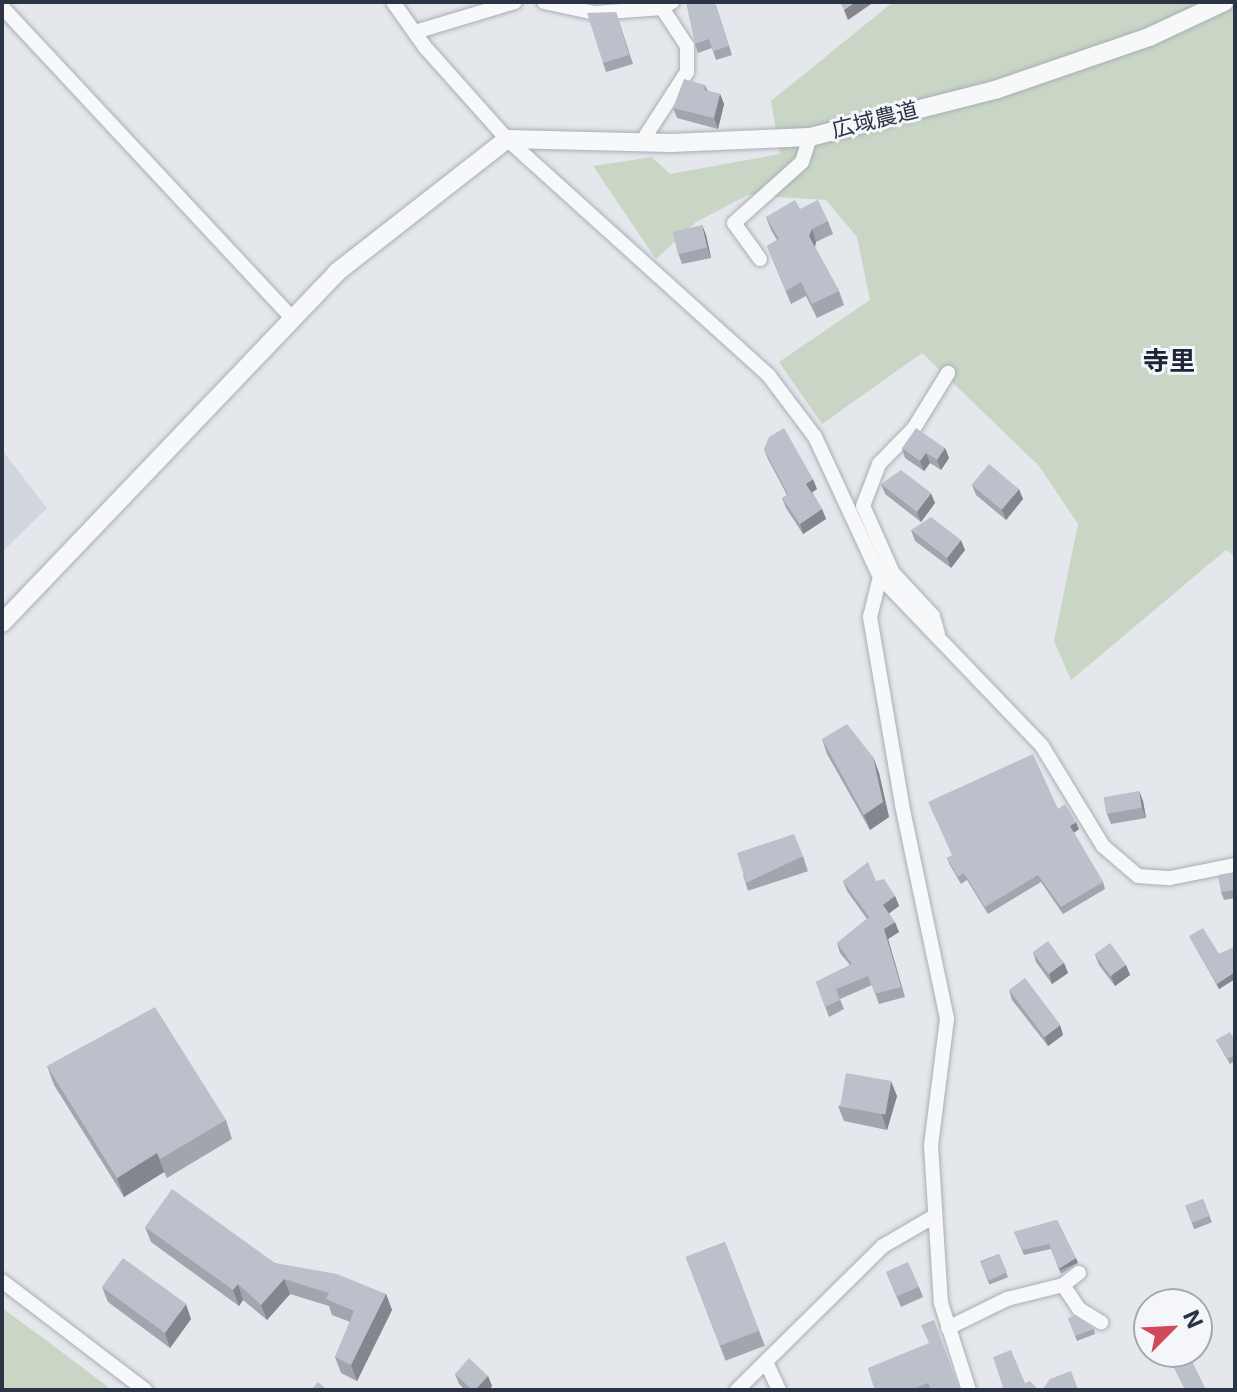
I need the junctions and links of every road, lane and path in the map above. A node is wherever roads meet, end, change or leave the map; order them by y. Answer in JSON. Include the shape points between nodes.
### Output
{"nodes":[{"id":1,"x":393,"y":2,"type":"edge"},
{"id":2,"x":515,"y":2,"type":"edge"},
{"id":3,"x":544,"y":2,"type":"edge"},
{"id":4,"x":1224,"y":2,"type":"edge"},
{"id":5,"x":667,"y":5,"type":"edge"},
{"id":6,"x":2,"y":7,"type":"edge"},
{"id":7,"x":415,"y":32,"type":"junction"},
{"id":8,"x":810,"y":137,"type":"junction"},
{"id":9,"x":507,"y":139,"type":"junction"},
{"id":10,"x":641,"y":143,"type":"junction"},
{"id":11,"x":760,"y":259,"type":"dead end"},
{"id":12,"x":292,"y":318,"type":"junction"},
{"id":13,"x":948,"y":373,"type":"dead end"},
{"id":14,"x":880,"y":577,"type":"junction"},
{"id":15,"x":2,"y":623,"type":"edge"},
{"id":16,"x":939,"y":638,"type":"junction"},
{"id":17,"x":1235,"y":865,"type":"edge"},
{"id":18,"x":933,"y":1217,"type":"junction"},
{"id":19,"x":1079,"y":1273,"type":"dead end"},
{"id":20,"x":2,"y":1281,"type":"edge"},
{"id":21,"x":1063,"y":1285,"type":"junction"},
{"id":22,"x":1101,"y":1322,"type":"dead end"},
{"id":23,"x":948,"y":1328,"type":"junction"},
{"id":24,"x":766,"y":1362,"type":"junction"},
{"id":25,"x":145,"y":1390,"type":"edge"},
{"id":26,"x":737,"y":1390,"type":"edge"},
{"id":27,"x":779,"y":1390,"type":"edge"},
{"id":28,"x":969,"y":1390,"type":"edge"}],
"edges":[{"from":1,"to":7,"type":"street"},
{"from":2,"to":7,"type":"street"},
{"from":3,"to":5,"type":"street","via":[[595,13]]},
{"from":4,"to":8,"type":"street","name":"広域農道","via":[[1149,37],[995,90]]},
{"from":5,"to":10,"type":"street","via":[[687,46],[687,72]]},
{"from":6,"to":12,"type":"street"},
{"from":7,"to":9,"type":"street"},
{"from":8,"to":10,"type":"street","name":"広域農道"},
{"from":8,"to":11,"type":"street","via":[[802,162],[734,223]]},
{"from":9,"to":10,"type":"street","name":"広域農道"},
{"from":9,"to":12,"type":"street","via":[[337,272]]},
{"from":9,"to":14,"type":"street","via":[[769,376],[815,437]]},
{"from":12,"to":15,"type":"street"},
{"from":13,"to":16,"type":"street","via":[[914,428],[879,464],[863,506],[893,573],[933,616]]},
{"from":14,"to":16,"type":"street"},
{"from":14,"to":18,"type":"street","via":[[870,617],[947,1019],[931,1145]]},
{"from":16,"to":17,"type":"street","via":[[1042,746],[1103,846],[1138,876],[1170,878]]},
{"from":18,"to":23,"type":"street"},
{"from":18,"to":24,"type":"street","via":[[883,1246]]},
{"from":19,"to":21,"type":"street"},
{"from":20,"to":25,"type":"street"},
{"from":21,"to":22,"type":"street","via":[[1079,1309]]},
{"from":21,"to":23,"type":"street","via":[[1007,1299]]},
{"from":23,"to":28,"type":"street"},
{"from":24,"to":26,"type":"street"},
{"from":24,"to":27,"type":"street"}]}
